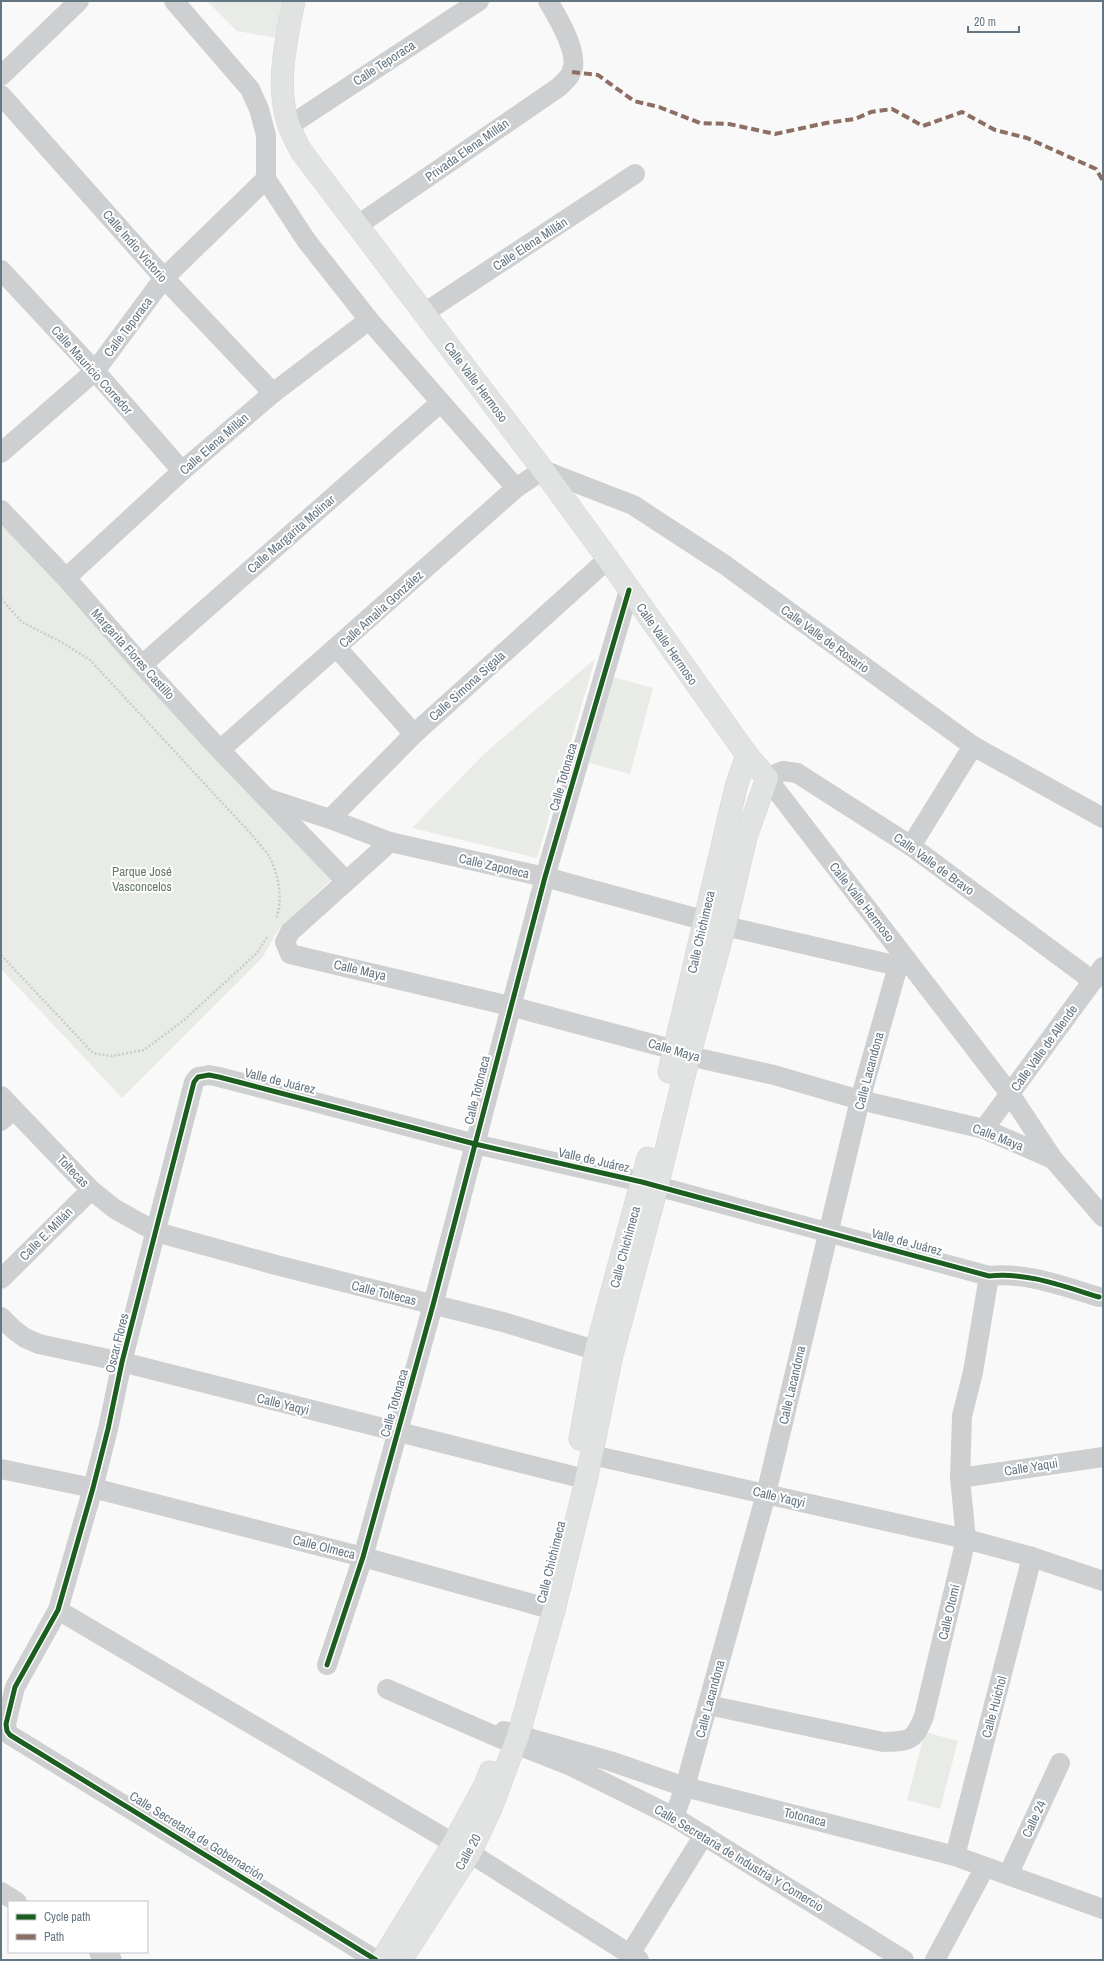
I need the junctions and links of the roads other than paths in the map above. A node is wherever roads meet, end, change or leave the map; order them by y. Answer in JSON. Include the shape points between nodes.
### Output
{"nodes":[{"id":1,"x":79,"y":1,"type":"edge"},
{"id":2,"x":174,"y":1,"type":"edge"},
{"id":3,"x":294,"y":1,"type":"edge"},
{"id":4,"x":479,"y":1,"type":"edge"},
{"id":5,"x":548,"y":1,"type":"edge"},
{"id":6,"x":1,"y":76,"type":"edge"},
{"id":7,"x":1,"y":95,"type":"edge"},
{"id":8,"x":289,"y":126,"type":"junction"},
{"id":9,"x":635,"y":174,"type":"dead end"},
{"id":10,"x":266,"y":178,"type":"junction"},
{"id":11,"x":358,"y":225,"type":"junction"},
{"id":12,"x":1,"y":270,"type":"edge"},
{"id":13,"x":164,"y":278,"type":"junction"},
{"id":14,"x":424,"y":313,"type":"junction"},
{"id":15,"x":369,"y":320,"type":"junction"},
{"id":16,"x":95,"y":371,"type":"junction"},
{"id":17,"x":273,"y":394,"type":"junction"},
{"id":18,"x":440,"y":403,"type":"junction"},
{"id":19,"x":1,"y":453,"type":"edge"},
{"id":20,"x":543,"y":470,"type":"junction"},
{"id":21,"x":182,"y":471,"type":"junction"},
{"id":22,"x":516,"y":488,"type":"junction"},
{"id":23,"x":1,"y":510,"type":"edge"},
{"id":24,"x":608,"y":558,"type":"junction"},
{"id":25,"x":66,"y":578,"type":"junction"},
{"id":26,"x":629,"y":590,"type":"junction"},
{"id":27,"x":336,"y":648,"type":"junction"},
{"id":28,"x":142,"y":665,"type":"junction"},
{"id":29,"x":414,"y":734,"type":"junction"},
{"id":30,"x":973,"y":746,"type":"junction"},
{"id":31,"x":220,"y":750,"type":"junction"},
{"id":32,"x":746,"y":755,"type":"junction"},
{"id":33,"x":766,"y":778,"type":"junction"},
{"id":34,"x":266,"y":798,"type":"junction"},
{"id":35,"x":1103,"y":818,"type":"edge"},
{"id":36,"x":330,"y":819,"type":"junction"},
{"id":37,"x":390,"y":842,"type":"junction"},
{"id":38,"x":911,"y":846,"type":"junction"},
{"id":39,"x":545,"y":877,"type":"junction"},
{"id":40,"x":346,"y":881,"type":"junction"},
{"id":41,"x":704,"y":920,"type":"junction"},
{"id":42,"x":725,"y":926,"type":"junction"},
{"id":43,"x":899,"y":959,"type":"junction"},
{"id":44,"x":1098,"y":974,"type":"edge"},
{"id":45,"x":510,"y":1006,"type":"junction"},
{"id":46,"x":682,"y":1053,"type":"junction"},
{"id":47,"x":194,"y":1082,"type":"joint"},
{"id":48,"x":1010,"y":1094,"type":"junction"},
{"id":49,"x":860,"y":1100,"type":"junction"},
{"id":50,"x":5,"y":1109,"type":"edge"},
{"id":51,"x":984,"y":1129,"type":"junction"},
{"id":52,"x":475,"y":1144,"type":"junction"},
{"id":53,"x":1053,"y":1159,"type":"junction"},
{"id":54,"x":650,"y":1185,"type":"junction"},
{"id":55,"x":91,"y":1190,"type":"junction"},
{"id":56,"x":1103,"y":1216,"type":"edge"},
{"id":57,"x":156,"y":1232,"type":"junction"},
{"id":58,"x":828,"y":1232,"type":"junction"},
{"id":59,"x":988,"y":1276,"type":"junction"},
{"id":60,"x":1,"y":1278,"type":"edge"},
{"id":61,"x":1099,"y":1297,"type":"dead end"},
{"id":62,"x":433,"y":1305,"type":"junction"},
{"id":63,"x":1,"y":1317,"type":"edge"},
{"id":64,"x":604,"y":1352,"type":"junction"},
{"id":65,"x":122,"y":1362,"type":"junction"},
{"id":66,"x":396,"y":1432,"type":"junction"},
{"id":67,"x":592,"y":1455,"type":"junction"},
{"id":68,"x":1103,"y":1457,"type":"edge"},
{"id":69,"x":1,"y":1469,"type":"edge"},
{"id":70,"x":573,"y":1476,"type":"junction"},
{"id":71,"x":960,"y":1478,"type":"junction"},
{"id":72,"x":93,"y":1488,"type":"junction"},
{"id":73,"x":766,"y":1494,"type":"junction"},
{"id":74,"x":966,"y":1540,"type":"junction"},
{"id":75,"x":363,"y":1557,"type":"junction"},
{"id":76,"x":1032,"y":1557,"type":"junction"},
{"id":77,"x":1103,"y":1582,"type":"edge"},
{"id":78,"x":547,"y":1608,"type":"junction"},
{"id":79,"x":58,"y":1610,"type":"junction"},
{"id":80,"x":327,"y":1665,"type":"dead end"},
{"id":81,"x":387,"y":1689,"type":"dead end"},
{"id":82,"x":708,"y":1705,"type":"junction"},
{"id":83,"x":7,"y":1731,"type":"joint"},
{"id":84,"x":510,"y":1737,"type":"junction"},
{"id":85,"x":1060,"y":1763,"type":"dead end"},
{"id":86,"x":686,"y":1787,"type":"junction"},
{"id":87,"x":674,"y":1817,"type":"junction"},
{"id":88,"x":704,"y":1834,"type":"junction"},
{"id":89,"x":462,"y":1848,"type":"junction"},
{"id":90,"x":955,"y":1856,"type":"junction"},
{"id":91,"x":985,"y":1867,"type":"junction"},
{"id":92,"x":1008,"y":1875,"type":"junction"},
{"id":93,"x":1,"y":1892,"type":"edge"},
{"id":94,"x":15,"y":1901,"type":"edge"},
{"id":95,"x":1103,"y":1909,"type":"edge"},
{"id":96,"x":101,"y":1953,"type":"edge"},
{"id":97,"x":634,"y":1957,"type":"edge"},
{"id":98,"x":112,"y":1960,"type":"edge"},
{"id":99,"x":376,"y":1960,"type":"edge"},
{"id":100,"x":382,"y":1960,"type":"edge"},
{"id":101,"x":401,"y":1960,"type":"edge"},
{"id":102,"x":904,"y":1960,"type":"edge"},
{"id":103,"x":935,"y":1960,"type":"edge"}],
"edges":[{"from":1,"to":6,"type":"street"},
{"from":2,"to":10,"type":"street","via":[[250,89],[266,135]]},
{"from":3,"to":8,"type":"main road","name":"Calle Valle Hermoso","via":[[284,50],[284,101]]},
{"from":4,"to":8,"type":"street","name":"Calle Teporaca"},
{"from":5,"to":11,"type":"street","name":"Privada Elena Millán","via":[[563,24],[570,45],[572,72],[560,87]]},
{"from":7,"to":13,"type":"street","name":"Calle Indio Victorio"},
{"from":8,"to":11,"type":"main road","name":"Calle Valle Hermoso","via":[[301,151]]},
{"from":9,"to":14,"type":"street","name":"Calle Elena Millán"},
{"from":10,"to":13,"type":"street","name":"Calle Teporaca"},
{"from":10,"to":15,"type":"street","via":[[306,240]]},
{"from":11,"to":14,"type":"main road","name":"Calle Valle Hermoso"},
{"from":12,"to":16,"type":"street","name":"Calle Mauricio Corredor"},
{"from":13,"to":16,"type":"street","name":"Calle Teporaca"},
{"from":13,"to":17,"type":"street","name":"Calle Indio Victorio"},
{"from":14,"to":20,"type":"main road","name":"Calle Valle Hermoso"},
{"from":15,"to":17,"type":"street","name":"Calle Elena Millán"},
{"from":15,"to":18,"type":"street"},
{"from":16,"to":19,"type":"street","name":"Calle Teporaca"},
{"from":16,"to":21,"type":"street","name":"Calle Mauricio Corredor"},
{"from":17,"to":21,"type":"street","name":"Calle Elena Millán"},
{"from":18,"to":22,"type":"street"},
{"from":18,"to":28,"type":"street","name":"Calle Margarita Molinar"},
{"from":20,"to":22,"type":"street","name":"Calle Amalia González"},
{"from":20,"to":24,"type":"main road","name":"Calle Valle Hermoso"},
{"from":20,"to":30,"type":"street","name":"Calle Valle de Rosario","via":[[633,505],[725,566]]},
{"from":21,"to":25,"type":"street","name":"Calle Elena Millán"},
{"from":22,"to":27,"type":"street","name":"Calle Amalia González"},
{"from":23,"to":25,"type":"street","name":"Margarita Flores Castillo"},
{"from":24,"to":26,"type":"main road","name":"Calle Valle Hermoso"},
{"from":24,"to":29,"type":"street","name":"Calle Simona Sigala"},
{"from":25,"to":28,"type":"street","name":"Margarita Flores Castillo"},
{"from":26,"to":32,"type":"main road","name":"Calle Valle Hermoso"},
{"from":26,"to":39,"type":"street","name":"Calle Totonaca"},
{"from":27,"to":29,"type":"street"},
{"from":27,"to":31,"type":"street","name":"Calle Amalia González"},
{"from":28,"to":31,"type":"street","name":"Margarita Flores Castillo"},
{"from":29,"to":36,"type":"street","name":"Calle Simona Sigala"},
{"from":30,"to":35,"type":"street","name":"Calle Valle de Rosario"},
{"from":30,"to":38,"type":"street"},
{"from":31,"to":34,"type":"street","name":"Margarita Flores Castillo"},
{"from":32,"to":33,"type":"main road","name":"Calle Valle Hermoso"},
{"from":32,"to":41,"type":"main road","name":"Calle Chichimeca"},
{"from":33,"to":38,"type":"street","name":"Calle Valle de Bravo","via":[[783,771],[797,773]]},
{"from":33,"to":42,"type":"main road","name":"Calle Chichimeca","via":[[746,837]]},
{"from":33,"to":43,"type":"street","name":"Calle Valle Hermoso"},
{"from":34,"to":36,"type":"street","name":"Calle Zapoteca"},
{"from":34,"to":40,"type":"street","name":"Margarita Flores Castillo"},
{"from":36,"to":37,"type":"street","name":"Calle Zapoteca"},
{"from":37,"to":39,"type":"street","name":"Calle Zapoteca"},
{"from":37,"to":40,"type":"street"},
{"from":38,"to":44,"type":"street","name":"Calle Valle de Bravo"},
{"from":39,"to":41,"type":"street","name":"Calle Zapoteca"},
{"from":39,"to":45,"type":"street","name":"Calle Totonaca"},
{"from":40,"to":45,"type":"street","name":"Calle Maya","via":[[290,932],[285,942],[290,954]]},
{"from":41,"to":42,"type":"street","name":"Calle Zapoteca"},
{"from":41,"to":46,"type":"main road","name":"Calle Chichimeca"},
{"from":42,"to":43,"type":"street","name":"Calle Zapoteca"},
{"from":42,"to":46,"type":"main road","name":"Calle Chichimeca"},
{"from":43,"to":48,"type":"street","name":"Calle Valle Hermoso"},
{"from":43,"to":49,"type":"street","name":"Calle Lacandona"},
{"from":44,"to":48,"type":"street","name":"Calle Valle de Allende"},
{"from":45,"to":46,"type":"street","name":"Calle Maya"},
{"from":45,"to":52,"type":"street","name":"Calle Totonaca"},
{"from":46,"to":49,"type":"street","name":"Calle Maya"},
{"from":46,"to":54,"type":"main road","name":"Calle Chichimeca"},
{"from":47,"to":52,"type":"street","name":"Valle de Juárez","via":[[204,1075],[219,1077]]},
{"from":47,"to":57,"type":"street","name":"Oscar Flores"},
{"from":48,"to":51,"type":"street","name":"Calle Valle de Allende"},
{"from":48,"to":53,"type":"street","name":"Calle Valle Hermoso"},
{"from":49,"to":51,"type":"street","name":"Calle Maya"},
{"from":49,"to":58,"type":"street","name":"Calle Lacandona"},
{"from":50,"to":55,"type":"street","name":"Toltecas"},
{"from":51,"to":53,"type":"street","name":"Calle Maya"},
{"from":52,"to":54,"type":"street","name":"Valle de Juárez"},
{"from":52,"to":62,"type":"street","name":"Calle Totonaca"},
{"from":53,"to":56,"type":"street","name":"Calle Valle Hermoso"},
{"from":54,"to":58,"type":"street","name":"Valle de Juárez"},
{"from":54,"to":64,"type":"main road","name":"Calle Chichimeca"},
{"from":55,"to":57,"type":"street","name":"Toltecas","via":[[116,1209]]},
{"from":55,"to":60,"type":"street","name":"Calle E. Millán"},
{"from":57,"to":62,"type":"street","name":"Calle Toltecas"},
{"from":57,"to":65,"type":"street","name":"Oscar Flores"},
{"from":58,"to":59,"type":"street","name":"Valle de Juárez"},
{"from":58,"to":73,"type":"street","name":"Calle Lacandona"},
{"from":59,"to":61,"type":"street","via":[[1030,1276]]},
{"from":59,"to":71,"type":"street","name":"Calle Otomí","via":[[973,1372],[962,1416]]},
{"from":62,"to":64,"type":"street","name":"Calle Toltecas","via":[[503,1322]]},
{"from":62,"to":66,"type":"street","name":"Calle Totonaca"},
{"from":63,"to":65,"type":"street","name":"Calle Yaqyi","via":[[25,1338],[39,1344]]},
{"from":64,"to":67,"type":"main road","name":"Calle Chichimeca"},
{"from":64,"to":70,"type":"main road","name":"Calle Chichimeca"},
{"from":65,"to":66,"type":"street","name":"Calle Yaqyi"},
{"from":65,"to":72,"type":"street","name":"Oscar Flores"},
{"from":66,"to":70,"type":"street","name":"Calle Yaqyi"},
{"from":66,"to":75,"type":"street","name":"Calle Totonaca"},
{"from":67,"to":73,"type":"street","name":"Calle Yaqyi"},
{"from":67,"to":78,"type":"main road","name":"Calle Chichimeca"},
{"from":68,"to":71,"type":"street","name":"Calle Yaqui"},
{"from":69,"to":72,"type":"street","name":"Calle Olmeca"},
{"from":70,"to":78,"type":"main road","name":"Calle Chichimeca"},
{"from":71,"to":74,"type":"street","name":"Calle Otomí"},
{"from":72,"to":75,"type":"street","name":"Calle Olmeca"},
{"from":72,"to":79,"type":"street","name":"Oscar Flores"},
{"from":73,"to":74,"type":"street","name":"Calle Yaqyi"},
{"from":73,"to":82,"type":"street","name":"Calle Lacandona"},
{"from":74,"to":76,"type":"street"},
{"from":74,"to":82,"type":"street","name":"Calle Otomí","via":[[918,1733],[904,1741],[883,1742]]},
{"from":75,"to":78,"type":"street","name":"Calle Olmeca"},
{"from":75,"to":80,"type":"street","name":"Calle Totonaca"},
{"from":76,"to":77,"type":"street"},
{"from":76,"to":90,"type":"street","name":"Calle Huichol"},
{"from":78,"to":84,"type":"main road","name":"Calle Chichimeca"},
{"from":79,"to":83,"type":"street","name":"Oscar Flores","via":[[15,1687],[6,1724]]},
{"from":79,"to":89,"type":"street"},
{"from":81,"to":84,"type":"street"},
{"from":82,"to":86,"type":"street","name":"Calle Lacandona"},
{"from":83,"to":99,"type":"street","name":"Calle Secretaria de Gobernación"},
{"from":84,"to":86,"type":"street","name":"Totonaca","via":[[610,1761]]},
{"from":84,"to":87,"type":"street","name":"Calle Secretaria de Industria Y Comercio"},
{"from":84,"to":89,"type":"main road","name":"Calle 20","via":[[485,1785]]},
{"from":85,"to":92,"type":"street","name":"Calle 24"},
{"from":86,"to":87,"type":"street","name":"Calle Lacandona"},
{"from":86,"to":90,"type":"street","name":"Totonaca"},
{"from":87,"to":88,"type":"street","name":"Calle Secretaria de Industria Y Comercio"},
{"from":88,"to":97,"type":"street"},
{"from":88,"to":102,"type":"street","name":"Calle Secretaria de Industria Y Comercio"},
{"from":89,"to":97,"type":"street"},
{"from":89,"to":100,"type":"main road","name":"Calle 20"},
{"from":89,"to":101,"type":"main road","name":"Calle 20"},
{"from":90,"to":91,"type":"street","name":"Totonaca"},
{"from":91,"to":92,"type":"street","name":"Totonaca"},
{"from":91,"to":103,"type":"street"},
{"from":92,"to":95,"type":"street","name":"Totonaca"},
{"from":93,"to":94,"type":"street"},
{"from":96,"to":98,"type":"street"}]}
